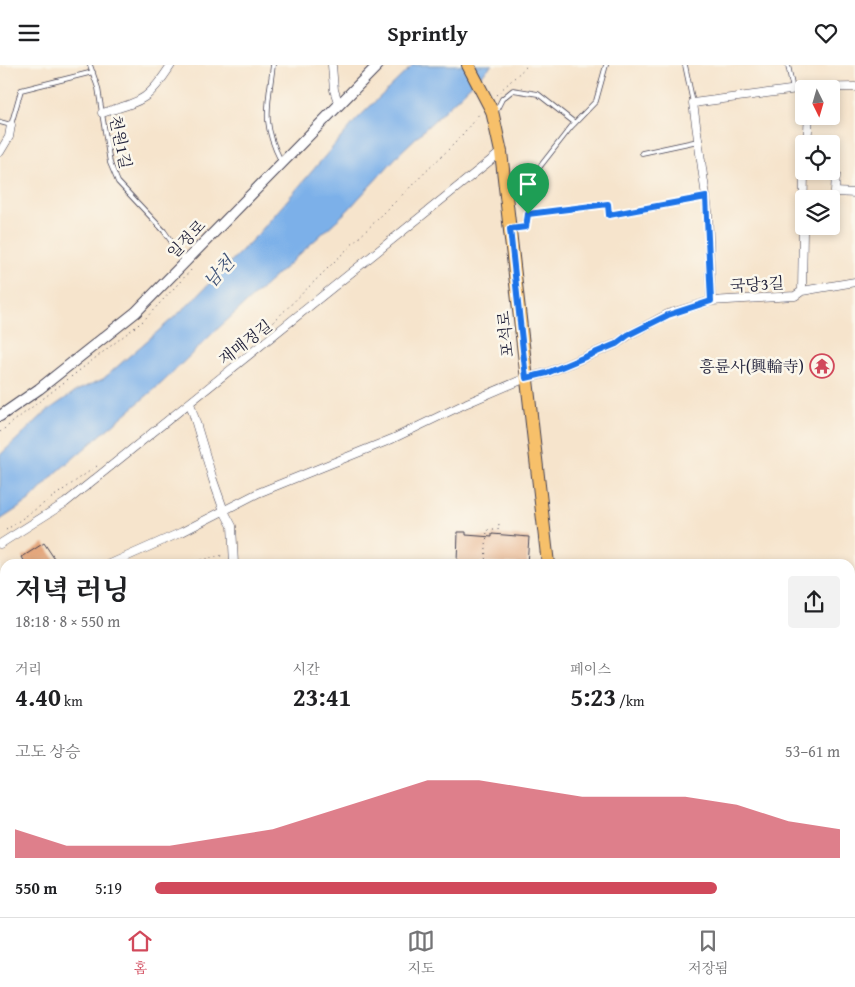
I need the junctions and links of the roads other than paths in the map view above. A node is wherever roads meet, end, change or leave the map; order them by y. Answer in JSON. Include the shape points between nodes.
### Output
{"nodes":[{"id":1,"x":90,"y":65,"type":"edge"},
{"id":2,"x":172,"y":65,"type":"edge"},
{"id":3,"x":274,"y":65,"type":"edge"},
{"id":4,"x":332,"y":65,"type":"edge"},
{"id":5,"x":468,"y":65,"type":"edge"},
{"id":6,"x":606,"y":65,"type":"edge"},
{"id":7,"x":685,"y":65,"type":"edge"},
{"id":8,"x":788,"y":65,"type":"edge"},
{"id":9,"x":374,"y":67,"type":"edge"},
{"id":10,"x":92,"y":72,"type":"junction"},
{"id":11,"x":855,"y":87,"type":"edge"},
{"id":12,"x":840,"y":88,"type":"edge"},
{"id":13,"x":792,"y":90,"type":"junction"},
{"id":14,"x":795,"y":90,"type":"edge"},
{"id":15,"x":693,"y":103,"type":"junction"},
{"id":16,"x":339,"y":105,"type":"junction"},
{"id":17,"x":102,"y":113,"type":"junction"},
{"id":18,"x":494,"y":115,"type":"junction"},
{"id":19,"x":0,"y":122,"type":"edge"},
{"id":20,"x":575,"y":123,"type":"junction"},
{"id":21,"x":11,"y":125,"type":"junction"},
{"id":22,"x":698,"y":141,"type":"junction"},
{"id":23,"x":0,"y":152,"type":"edge"},
{"id":24,"x":501,"y":152,"type":"junction"},
{"id":25,"x":642,"y":153,"type":"dead end"},
{"id":26,"x":282,"y":163,"type":"junction"},
{"id":27,"x":804,"y":180,"type":"edge"},
{"id":28,"x":836,"y":180,"type":"edge"},
{"id":29,"x":855,"y":193,"type":"edge"},
{"id":30,"x":706,"y":197,"type":"junction"},
{"id":31,"x":528,"y":214,"type":"junction"},
{"id":32,"x":510,"y":229,"type":"junction"},
{"id":33,"x":185,"y":261,"type":"junction"},
{"id":34,"x":855,"y":282,"type":"edge"},
{"id":35,"x":802,"y":291,"type":"junction"},
{"id":36,"x":711,"y":301,"type":"junction"},
{"id":37,"x":526,"y":378,"type":"junction"},
{"id":38,"x":190,"y":403,"type":"junction"},
{"id":39,"x":0,"y":416,"type":"edge"},
{"id":40,"x":224,"y":511,"type":"junction"},
{"id":41,"x":0,"y":544,"type":"edge"},
{"id":42,"x":121,"y":559,"type":"edge"},
{"id":43,"x":234,"y":559,"type":"edge"},
{"id":44,"x":547,"y":559,"type":"edge"}],
"edges":[{"from":1,"to":10,"type":"lane","name":"천원1길"},
{"from":2,"to":17,"type":"street","via":[[150,95],[134,104]]},
{"from":3,"to":26,"type":"lane","via":[[266,123]]},
{"from":4,"to":16,"type":"street"},
{"from":5,"to":18,"type":"main road","name":"포석로"},
{"from":6,"to":20,"type":"lane","via":[[596,101]]},
{"from":7,"to":15,"type":"lane"},
{"from":8,"to":13,"type":"lane"},
{"from":9,"to":16,"type":"street","name":"일정로"},
{"from":10,"to":17,"type":"lane","name":"천원1길"},
{"from":10,"to":21,"type":"lane","via":[[21,90]]},
{"from":11,"to":12,"type":"street"},
{"from":13,"to":14,"type":"street"},
{"from":13,"to":15,"type":"street"},
{"from":15,"to":22,"type":"street"},
{"from":16,"to":26,"type":"street","name":"일정로"},
{"from":17,"to":33,"type":"lane","name":"천원1길","via":[[110,163],[118,182],[164,231]]},
{"from":18,"to":20,"type":"lane","via":[[502,99],[513,90],[538,94]]},
{"from":18,"to":24,"type":"main road","name":"포석로"},
{"from":19,"to":21,"type":"lane"},
{"from":20,"to":31,"type":"lane","via":[[535,173]]},
{"from":21,"to":23,"type":"street"},
{"from":22,"to":25,"type":"lane"},
{"from":22,"to":30,"type":"street"},
{"from":24,"to":32,"type":"main road","name":"포석로"},
{"from":24,"to":38,"type":"street","name":"재매정길"},
{"from":26,"to":33,"type":"street","name":"일정로"},
{"from":27,"to":35,"type":"street"},
{"from":28,"to":29,"type":"street","via":[[835,192]]},
{"from":30,"to":31,"type":"lane","via":[[609,215],[608,204]]},
{"from":30,"to":36,"type":"street"},
{"from":31,"to":32,"type":"lane","via":[[526,227]]},
{"from":32,"to":37,"type":"main road","name":"포석로"},
{"from":33,"to":39,"type":"street","name":"일정로","via":[[136,312]]},
{"from":34,"to":35,"type":"street","name":"국당3길"},
{"from":35,"to":36,"type":"street","name":"국당3길","via":[[796,295]]},
{"from":36,"to":37,"type":"street","name":"국당3길","via":[[668,315],[616,344],[547,373]]},
{"from":37,"to":40,"type":"street","name":"국당3길","via":[[392,439],[258,493]]},
{"from":37,"to":44,"type":"main road","name":"포석로"},
{"from":38,"to":40,"type":"street"},
{"from":38,"to":41,"type":"street","name":"재매정길","via":[[65,503]]},
{"from":40,"to":42,"type":"street","name":"국당3길"},
{"from":40,"to":43,"type":"street","via":[[232,526]]}]}
